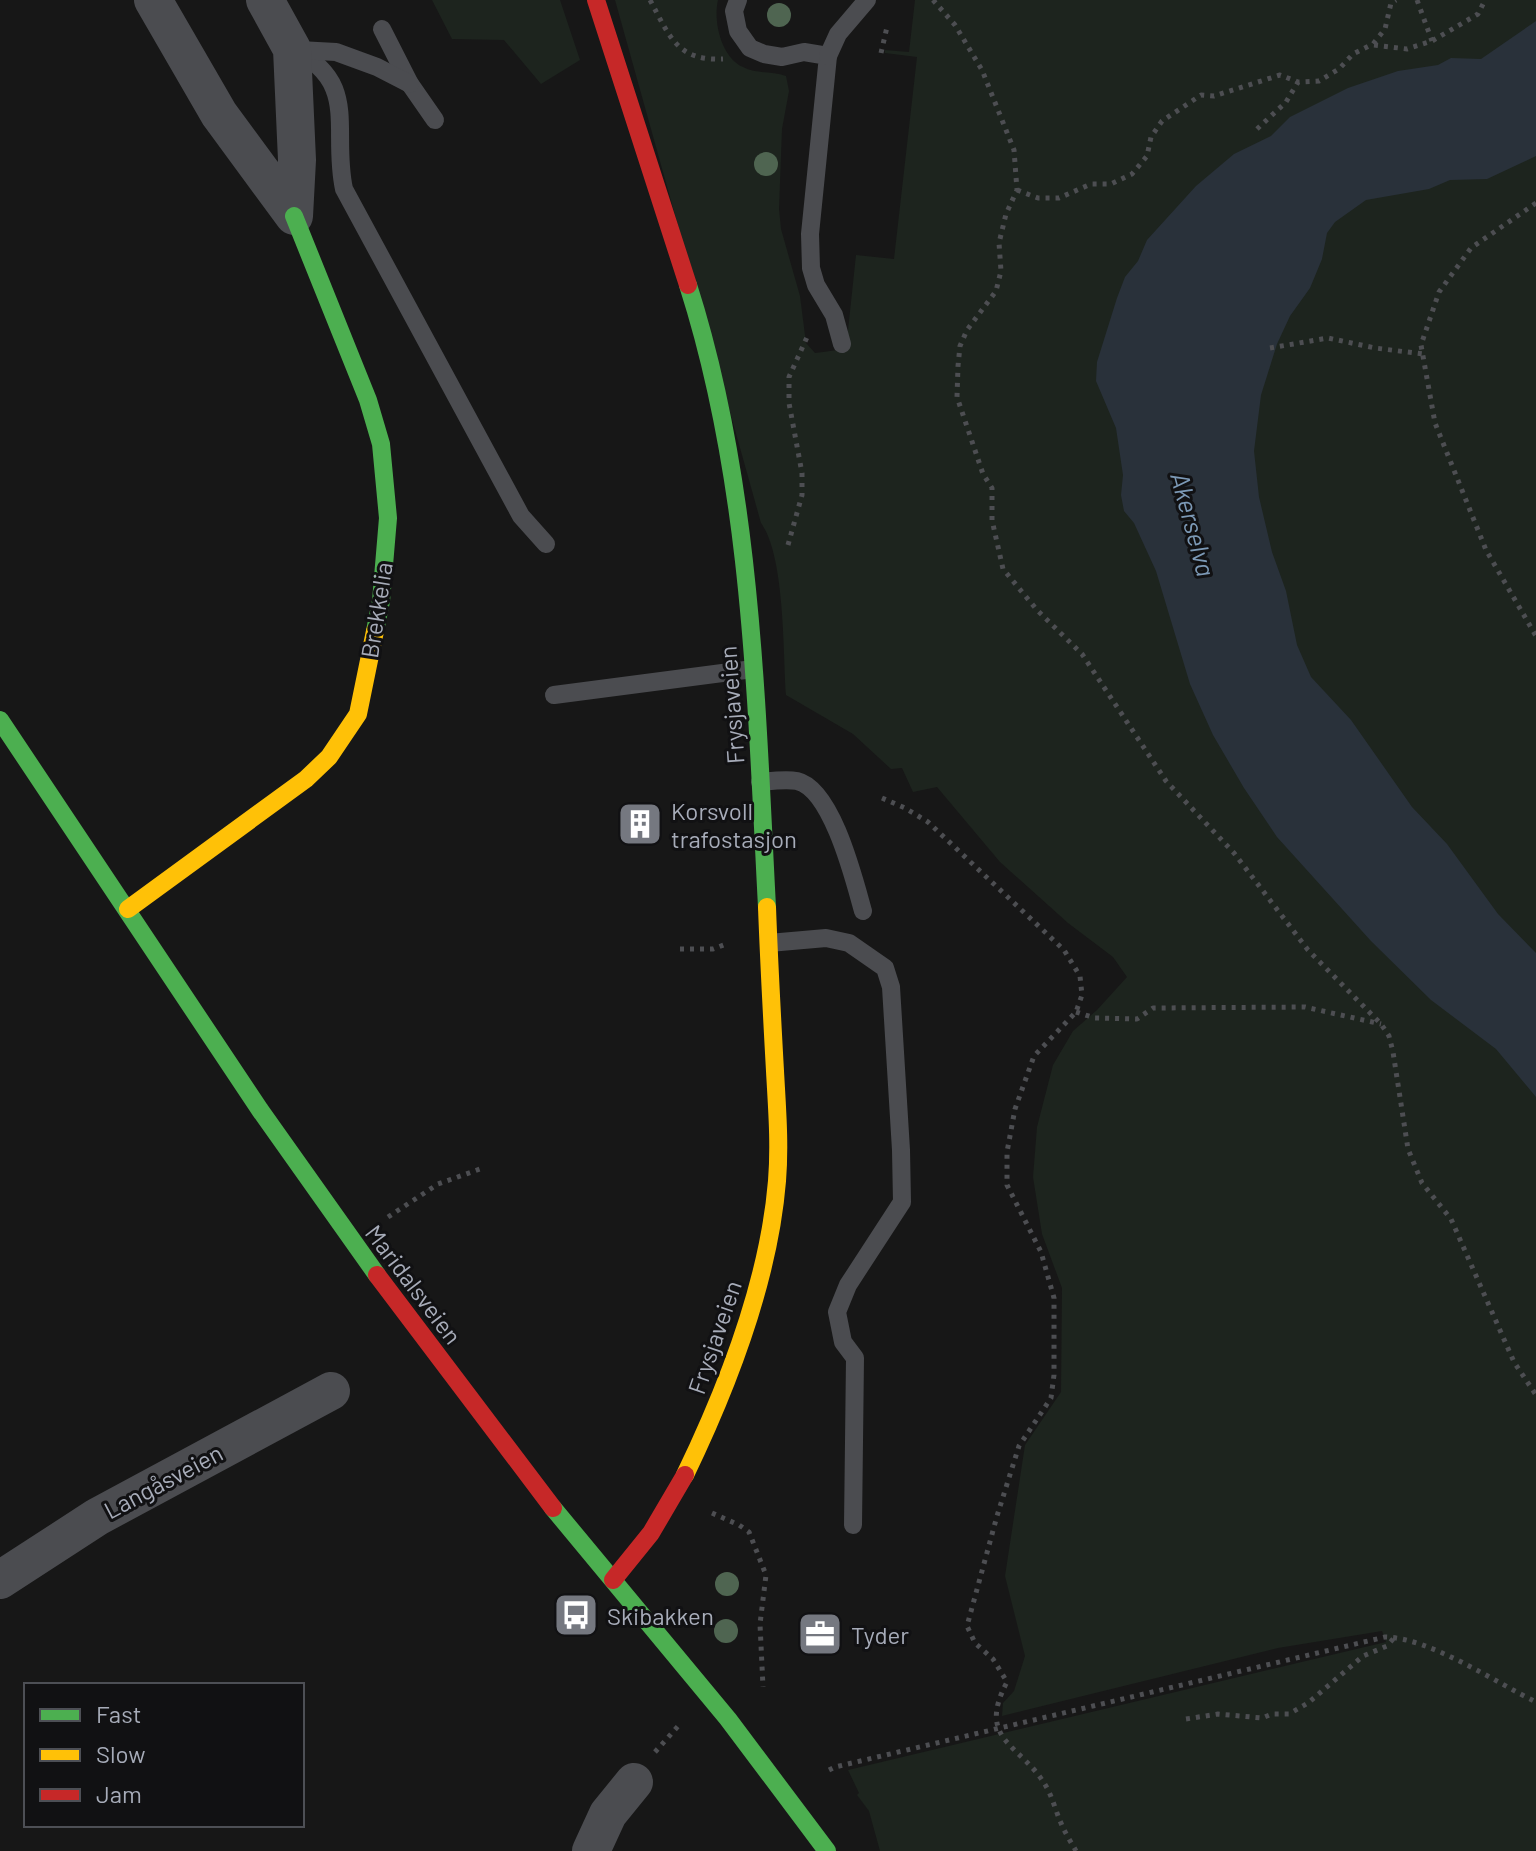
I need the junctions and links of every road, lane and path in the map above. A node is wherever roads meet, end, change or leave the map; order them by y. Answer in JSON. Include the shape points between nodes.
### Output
{"nodes":[{"id":1,"x":153,"y":0,"type":"edge"},
{"id":2,"x":265,"y":0,"type":"edge"},
{"id":3,"x":596,"y":0,"type":"edge"},
{"id":4,"x":650,"y":0,"type":"edge"},
{"id":5,"x":738,"y":0,"type":"edge"},
{"id":6,"x":867,"y":0,"type":"edge"},
{"id":7,"x":933,"y":0,"type":"edge"},
{"id":8,"x":1396,"y":0,"type":"edge"},
{"id":9,"x":1417,"y":0,"type":"edge"},
{"id":10,"x":1485,"y":0,"type":"edge"},
{"id":11,"x":382,"y":29,"type":"dead end"},
{"id":12,"x":883,"y":41,"type":"dead end"},
{"id":13,"x":1432,"y":41,"type":"junction"},
{"id":14,"x":1373,"y":44,"type":"junction"},
{"id":15,"x":750,"y":48,"type":"junction"},
{"id":16,"x":292,"y":49,"type":"junction"},
{"id":17,"x":881,"y":53,"type":"dead end"},
{"id":18,"x":828,"y":56,"type":"junction"},
{"id":19,"x":1298,"y":82,"type":"junction"},
{"id":20,"x":410,"y":84,"type":"junction"},
{"id":21,"x":435,"y":120,"type":"dead end"},
{"id":22,"x":1257,"y":129,"type":"dead end"},
{"id":23,"x":1017,"y":190,"type":"junction"},
{"id":24,"x":1536,"y":203,"type":"edge"},
{"id":25,"x":294,"y":216,"type":"junction"},
{"id":26,"x":826,"y":298,"type":"junction"},
{"id":27,"x":842,"y":344,"type":"dead end"},
{"id":28,"x":1270,"y":348,"type":"dead end"},
{"id":29,"x":1423,"y":354,"type":"junction"},
{"id":30,"x":546,"y":544,"type":"dead end"},
{"id":31,"x":779,"y":555,"type":"dead end"},
{"id":32,"x":1536,"y":636,"type":"edge"},
{"id":33,"x":753,"y":669,"type":"junction"},
{"id":34,"x":554,"y":695,"type":"dead end"},
{"id":35,"x":0,"y":720,"type":"edge"},
{"id":36,"x":760,"y":782,"type":"junction"},
{"id":37,"x":882,"y":798,"type":"dead end"},
{"id":38,"x":128,"y":909,"type":"junction"},
{"id":39,"x":863,"y":911,"type":"dead end"},
{"id":40,"x":769,"y":943,"type":"junction"},
{"id":41,"x":704,"y":948,"type":"dead end"},
{"id":42,"x":680,"y":949,"type":"dead end"},
{"id":43,"x":1076,"y":1012,"type":"junction"},
{"id":44,"x":1381,"y":1024,"type":"junction"},
{"id":45,"x":480,"y":1169,"type":"dead end"},
{"id":46,"x":386,"y":1218,"type":"dead end"},
{"id":47,"x":331,"y":1391,"type":"dead end"},
{"id":48,"x":1536,"y":1395,"type":"edge"},
{"id":49,"x":707,"y":1511,"type":"dead end"},
{"id":50,"x":853,"y":1525,"type":"dead end"},
{"id":51,"x":0,"y":1580,"type":"edge"},
{"id":52,"x":613,"y":1580,"type":"junction"},
{"id":53,"x":1394,"y":1637,"type":"junction"},
{"id":54,"x":763,"y":1687,"type":"dead end"},
{"id":55,"x":1536,"y":1702,"type":"edge"},
{"id":56,"x":1186,"y":1719,"type":"dead end"},
{"id":57,"x":999,"y":1728,"type":"junction"},
{"id":58,"x":829,"y":1770,"type":"dead end"},
{"id":59,"x":634,"y":1782,"type":"dead end"},
{"id":60,"x":591,"y":1851,"type":"edge"},
{"id":61,"x":827,"y":1851,"type":"edge"},
{"id":62,"x":1076,"y":1851,"type":"edge"}],
"edges":[{"from":1,"to":25,"type":"street","name":"Brekkelia","via":[[219,114]]},
{"from":2,"to":16,"type":"street","name":"Brekkelia"},
{"from":3,"to":33,"type":"street","name":"Frysjaveien","via":[[716,388],[742,540]]},
{"from":4,"to":15,"type":"path","via":[[687,54],[724,59]]},
{"from":5,"to":15,"type":"lane","via":[[738,31]]},
{"from":6,"to":18,"type":"lane","via":[[838,34]]},
{"from":7,"to":23,"type":"path","via":[[982,70],[1014,150]]},
{"from":8,"to":14,"type":"path"},
{"from":9,"to":13,"type":"path"},
{"from":10,"to":13,"type":"path","via":[[1478,14]]},
{"from":11,"to":20,"type":"lane"},
{"from":12,"to":17,"type":"path"},
{"from":13,"to":14,"type":"path","via":[[1407,49]]},
{"from":14,"to":19,"type":"path","via":[[1319,81]]},
{"from":15,"to":18,"type":"lane","via":[[782,57],[804,52]]},
{"from":16,"to":20,"type":"lane","via":[[336,52]]},
{"from":16,"to":25,"type":"street","name":"Brekkelia"},
{"from":16,"to":30,"type":"lane","via":[[328,73],[336,94],[344,189],[521,516]]},
{"from":18,"to":26,"type":"lane","via":[[810,234],[811,268]]},
{"from":19,"to":22,"type":"path","via":[[1286,102]]},
{"from":19,"to":23,"type":"path","via":[[1280,75],[1214,96],[1201,95],[1162,121],[1140,166],[1111,184],[1091,184],[1059,198]]},
{"from":20,"to":21,"type":"lane"},
{"from":23,"to":44,"type":"path","via":[[999,243],[996,291],[967,330],[958,366],[957,397],[992,488],[992,520],[1003,569],[1082,654],[1166,781],[1234,853],[1308,950]]},
{"from":24,"to":29,"type":"path","via":[[1471,248],[1439,292],[1421,345]]},
{"from":25,"to":38,"type":"street","name":"Brekkelia","via":[[381,444],[388,518],[381,601],[358,714],[329,757],[306,779]]},
{"from":26,"to":27,"type":"lane"},
{"from":26,"to":31,"type":"path","via":[[789,377],[802,495],[787,546]]},
{"from":28,"to":29,"type":"path","via":[[1328,338]]},
{"from":29,"to":32,"type":"path","via":[[1435,423],[1486,550]]},
{"from":33,"to":34,"type":"lane"},
{"from":33,"to":36,"type":"street","name":"Frysjaveien"},
{"from":35,"to":38,"type":"street","name":"Maridalsveien"},
{"from":36,"to":39,"type":"lane","via":[[798,781],[814,789],[828,807]]},
{"from":36,"to":40,"type":"street","name":"Frysjaveien"},
{"from":37,"to":43,"type":"path","via":[[928,822],[1064,950],[1080,976],[1082,995]]},
{"from":38,"to":52,"type":"street","name":"Maridalsveien","via":[[350,1239],[534,1485]]},
{"from":40,"to":50,"type":"lane","via":[[826,938],[849,943],[885,968],[891,987],[902,1202],[848,1285],[837,1312],[843,1342],[855,1358]]},
{"from":40,"to":52,"type":"street","name":"Frysjaveien","via":[[779,1152],[770,1246],[703,1439],[680,1489],[635,1558]]},
{"from":41,"to":42,"type":"path"},
{"from":43,"to":44,"type":"path","via":[[1137,1019],[1153,1008],[1305,1007]]},
{"from":43,"to":57,"type":"path","via":[[1034,1056],[1007,1152],[1007,1185],[1041,1252],[1054,1298],[1054,1375],[1051,1398],[1019,1446],[967,1626],[1007,1682],[995,1708]]},
{"from":44,"to":48,"type":"path","via":[[1393,1052],[1408,1149],[1422,1183],[1451,1219],[1514,1362]]},
{"from":45,"to":46,"type":"path","name":"Maridalsveien","via":[[438,1184]]},
{"from":47,"to":51,"type":"street","name":"Langåsveien","via":[[97,1517]]},
{"from":49,"to":54,"type":"path","via":[[749,1532],[766,1575],[760,1624]]},
{"from":52,"to":61,"type":"street","name":"Maridalsveien","via":[[728,1719]]},
{"from":53,"to":55,"type":"path","via":[[1425,1645]]},
{"from":53,"to":56,"type":"path","via":[[1289,1714]]},
{"from":53,"to":57,"type":"path"},
{"from":57,"to":58,"type":"path"},
{"from":57,"to":62,"type":"path","via":[[1047,1787]]},
{"from":59,"to":60,"type":"street","via":[[608,1814]]}]}
